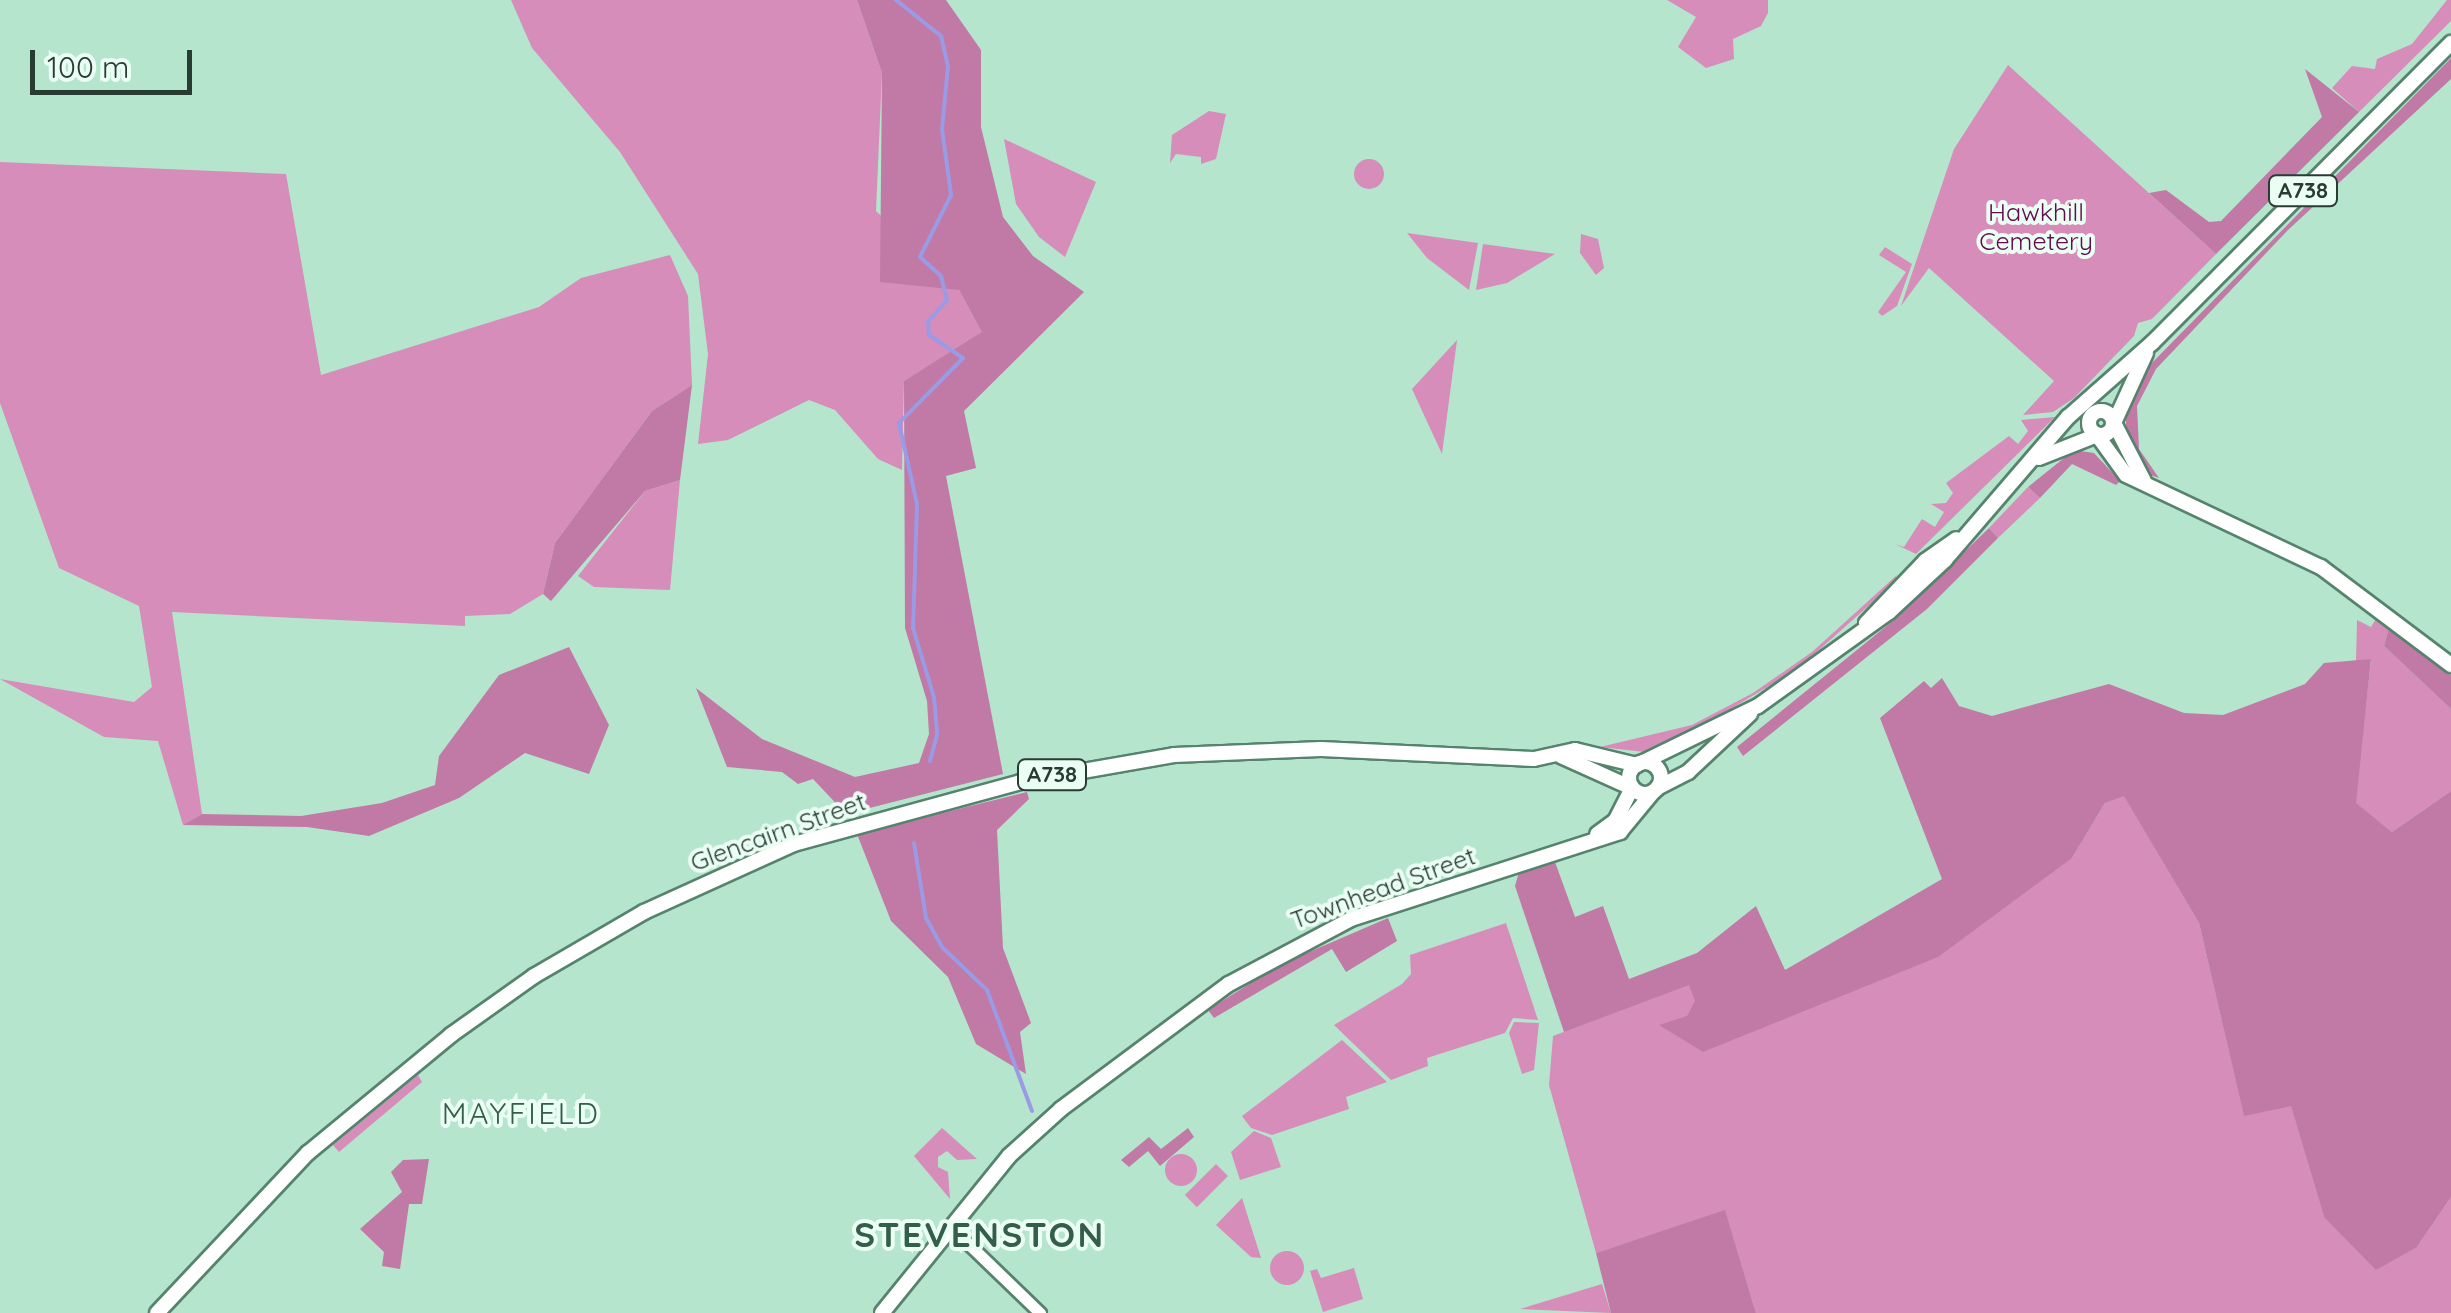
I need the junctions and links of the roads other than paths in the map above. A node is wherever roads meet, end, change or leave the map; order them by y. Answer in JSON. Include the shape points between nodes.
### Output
{"nodes":[{"id":1,"x":2451,"y":42,"type":"edge"},
{"id":2,"x":2152,"y":344,"type":"junction"},
{"id":3,"x":2127,"y":364,"type":"junction"},
{"id":4,"x":2093,"y":415,"type":"junction"},
{"id":5,"x":2114,"y":423,"type":"junction"},
{"id":6,"x":2097,"y":435,"type":"junction"},
{"id":7,"x":2054,"y":436,"type":"junction"},
{"id":8,"x":2034,"y":461,"type":"junction"},
{"id":9,"x":2148,"y":486,"type":"junction"},
{"id":10,"x":2451,"y":665,"type":"edge"},
{"id":11,"x":1758,"y":706,"type":"junction"},
{"id":12,"x":1561,"y":756,"type":"junction"},
{"id":13,"x":1639,"y":764,"type":"junction"},
{"id":14,"x":1632,"y":788,"type":"junction"},
{"id":15,"x":1655,"y":790,"type":"junction"},
{"id":16,"x":1587,"y":839,"type":"junction"},
{"id":17,"x":951,"y":1227,"type":"junction"},
{"id":18,"x":157,"y":1313,"type":"edge"},
{"id":19,"x":882,"y":1313,"type":"edge"},
{"id":20,"x":1040,"y":1313,"type":"edge"}],
"edges":[{"from":1,"to":2,"type":"main road","number":"A738"},
{"from":2,"to":3,"type":"main road","number":"A738"},
{"from":2,"to":5,"type":"main road","number":"A738"},
{"from":3,"to":4,"type":"main road","number":"A738"},
{"from":3,"to":7,"type":"main road"},
{"from":4,"to":5,"type":"main road","via":[[2108,412]]},
{"from":4,"to":6,"type":"main road"},
{"from":4,"to":7,"type":"main road"},
{"from":5,"to":6,"type":"main road"},
{"from":5,"to":9,"type":"main road"},
{"from":6,"to":8,"type":"main road"},
{"from":6,"to":9,"type":"main road","via":[[2117,468]]},
{"from":7,"to":8,"type":"main road"},
{"from":8,"to":11,"type":"main road","via":[[1900,602]]},
{"from":9,"to":10,"type":"main road","via":[[2321,567]]},
{"from":11,"to":13,"type":"main road"},
{"from":11,"to":15,"type":"main road","name":"Townhead Street","via":[[1698,764]]},
{"from":12,"to":13,"type":"main road","name":"Glencairn Street","number":"A738","via":[[1596,751]]},
{"from":12,"to":14,"type":"main road","name":"Glencairn Street","number":"A738"},
{"from":12,"to":18,"type":"main road","name":"Glencairn Street","number":"A738","via":[[1321,749],[1130,761],[900,812],[745,863],[575,951],[451,1036],[308,1153]]},
{"from":13,"to":14,"type":"main road","via":[[1630,773]]},
{"from":13,"to":15,"type":"main road","via":[[1658,770]]},
{"from":14,"to":15,"type":"main road","number":"A738"},
{"from":14,"to":16,"type":"main road","name":"Townhead Street","via":[[1616,821]]},
{"from":15,"to":16,"type":"main road","name":"Townhead Street","via":[[1626,828]]},
{"from":16,"to":17,"type":"main road","name":"Townhead Street","via":[[1294,944],[1228,984],[1061,1109],[1008,1156]]},
{"from":17,"to":19,"type":"main road","name":"Townhead Street"},
{"from":17,"to":20,"type":"street"}]}
